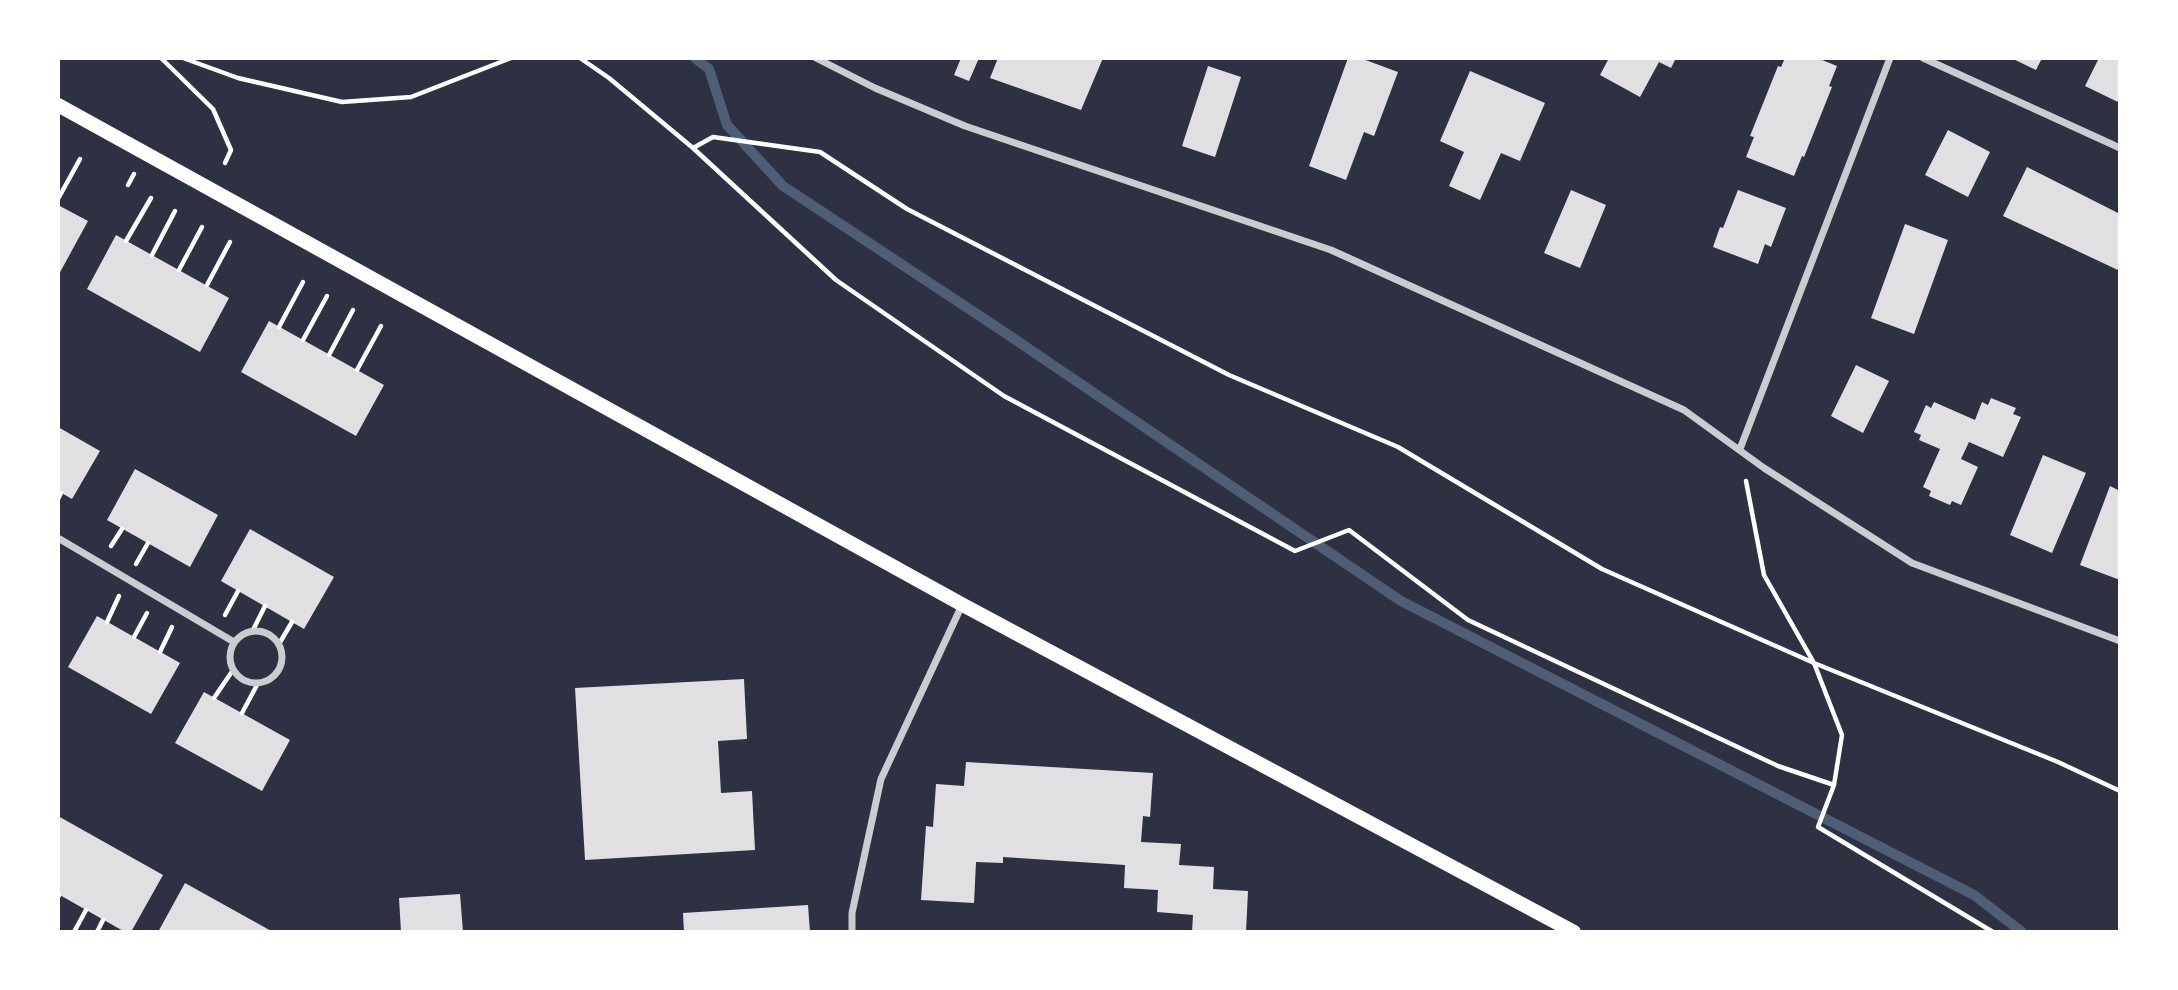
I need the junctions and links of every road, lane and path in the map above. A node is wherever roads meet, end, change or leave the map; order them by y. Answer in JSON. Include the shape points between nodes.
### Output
{"nodes":[{"id":1,"x":161,"y":58,"type":"edge"},
{"id":2,"x":183,"y":58,"type":"edge"},
{"id":3,"x":511,"y":58,"type":"edge"},
{"id":4,"x":580,"y":58,"type":"edge"},
{"id":5,"x":816,"y":58,"type":"edge"},
{"id":6,"x":1890,"y":58,"type":"edge"},
{"id":7,"x":1923,"y":58,"type":"edge"},
{"id":8,"x":58,"y":104,"type":"edge"},
{"id":9,"x":693,"y":148,"type":"junction"},
{"id":10,"x":2120,"y":148,"type":"edge"},
{"id":11,"x":80,"y":159,"type":"dead end"},
{"id":12,"x":225,"y":163,"type":"dead end"},
{"id":13,"x":151,"y":198,"type":"dead end"},
{"id":14,"x":58,"y":199,"type":"edge"},
{"id":15,"x":175,"y":211,"type":"dead end"},
{"id":16,"x":202,"y":227,"type":"dead end"},
{"id":17,"x":126,"y":241,"type":"dead end"},
{"id":18,"x":230,"y":242,"type":"dead end"},
{"id":19,"x":152,"y":255,"type":"dead end"},
{"id":20,"x":179,"y":270,"type":"dead end"},
{"id":21,"x":303,"y":282,"type":"dead end"},
{"id":22,"x":206,"y":285,"type":"dead end"},
{"id":23,"x":327,"y":296,"type":"dead end"},
{"id":24,"x":352,"y":310,"type":"dead end"},
{"id":25,"x":381,"y":326,"type":"dead end"},
{"id":26,"x":279,"y":327,"type":"dead end"},
{"id":27,"x":303,"y":340,"type":"dead end"},
{"id":28,"x":329,"y":355,"type":"dead end"},
{"id":29,"x":357,"y":370,"type":"dead end"},
{"id":30,"x":1740,"y":449,"type":"junction"},
{"id":31,"x":61,"y":493,"type":"dead end"},
{"id":32,"x":58,"y":499,"type":"edge"},
{"id":33,"x":58,"y":538,"type":"edge"},
{"id":34,"x":127,"y":579,"type":"junction"},
{"id":35,"x":239,"y":591,"type":"dead end"},
{"id":36,"x":962,"y":605,"type":"junction"},
{"id":37,"x":265,"y":606,"type":"dead end"},
{"id":38,"x":107,"y":622,"type":"dead end"},
{"id":39,"x":292,"y":622,"type":"dead end"},
{"id":40,"x":216,"y":630,"type":"junction"},
{"id":41,"x":253,"y":630,"type":"junction"},
{"id":42,"x":2120,"y":641,"type":"edge"},
{"id":43,"x":234,"y":642,"type":"junction"},
{"id":44,"x":279,"y":644,"type":"junction"},
{"id":45,"x":1814,"y":663,"type":"junction"},
{"id":46,"x":233,"y":670,"type":"junction"},
{"id":47,"x":257,"y":685,"type":"junction"},
{"id":48,"x":215,"y":698,"type":"dead end"},
{"id":49,"x":242,"y":713,"type":"dead end"},
{"id":50,"x":1834,"y":785,"type":"junction"},
{"id":51,"x":2120,"y":791,"type":"edge"},
{"id":52,"x":86,"y":910,"type":"dead end"},
{"id":53,"x":103,"y":920,"type":"dead end"},
{"id":54,"x":74,"y":932,"type":"edge"},
{"id":55,"x":97,"y":932,"type":"edge"},
{"id":56,"x":852,"y":932,"type":"edge"},
{"id":57,"x":1574,"y":932,"type":"edge"},
{"id":58,"x":1993,"y":932,"type":"edge"}],
"edges":[{"from":1,"to":12,"type":"path","via":[[213,108],[231,150]]},
{"from":2,"to":3,"type":"path","via":[[239,78],[342,102],[411,97]]},
{"from":4,"to":9,"type":"path"},
{"from":5,"to":30,"type":"street","via":[[965,126],[1331,250],[1684,410]]},
{"from":6,"to":30,"type":"street"},
{"from":7,"to":10,"type":"street"},
{"from":8,"to":36,"type":"main road"},
{"from":9,"to":45,"type":"path","via":[[713,137],[820,152],[907,209],[1229,376],[1398,447],[1602,569]]},
{"from":9,"to":50,"type":"path","via":[[836,280],[1004,396],[1295,551],[1349,530],[1468,621],[1778,766]]},
{"from":11,"to":14,"type":"path"},
{"from":13,"to":17,"type":"path"},
{"from":15,"to":19,"type":"path"},
{"from":16,"to":20,"type":"path"},
{"from":18,"to":22,"type":"path"},
{"from":21,"to":26,"type":"path"},
{"from":23,"to":27,"type":"path"},
{"from":24,"to":28,"type":"path"},
{"from":25,"to":29,"type":"path"},
{"from":30,"to":42,"type":"street","via":[[1912,563]]},
{"from":30,"to":45,"type":"path","via":[[1764,575]]},
{"from":31,"to":32,"type":"path"},
{"from":33,"to":34,"type":"street"},
{"from":34,"to":38,"type":"path"},
{"from":34,"to":40,"type":"street"},
{"from":35,"to":40,"type":"path"},
{"from":36,"to":56,"type":"street","via":[[881,779],[852,913]]},
{"from":36,"to":57,"type":"main road"},
{"from":37,"to":41,"type":"path"},
{"from":39,"to":44,"type":"path"},
{"from":40,"to":43,"type":"street"},
{"from":41,"to":43,"type":"street"},
{"from":41,"to":44,"type":"street"},
{"from":43,"to":46,"type":"street"},
{"from":44,"to":47,"type":"street","via":[[279,670]]},
{"from":45,"to":50,"type":"path","via":[[1842,735]]},
{"from":45,"to":51,"type":"path"},
{"from":46,"to":47,"type":"street","via":[[240,679]]},
{"from":46,"to":48,"type":"path"},
{"from":47,"to":49,"type":"path"},
{"from":50,"to":58,"type":"path","via":[[1818,827]]},
{"from":52,"to":54,"type":"path"},
{"from":53,"to":55,"type":"path"}]}
